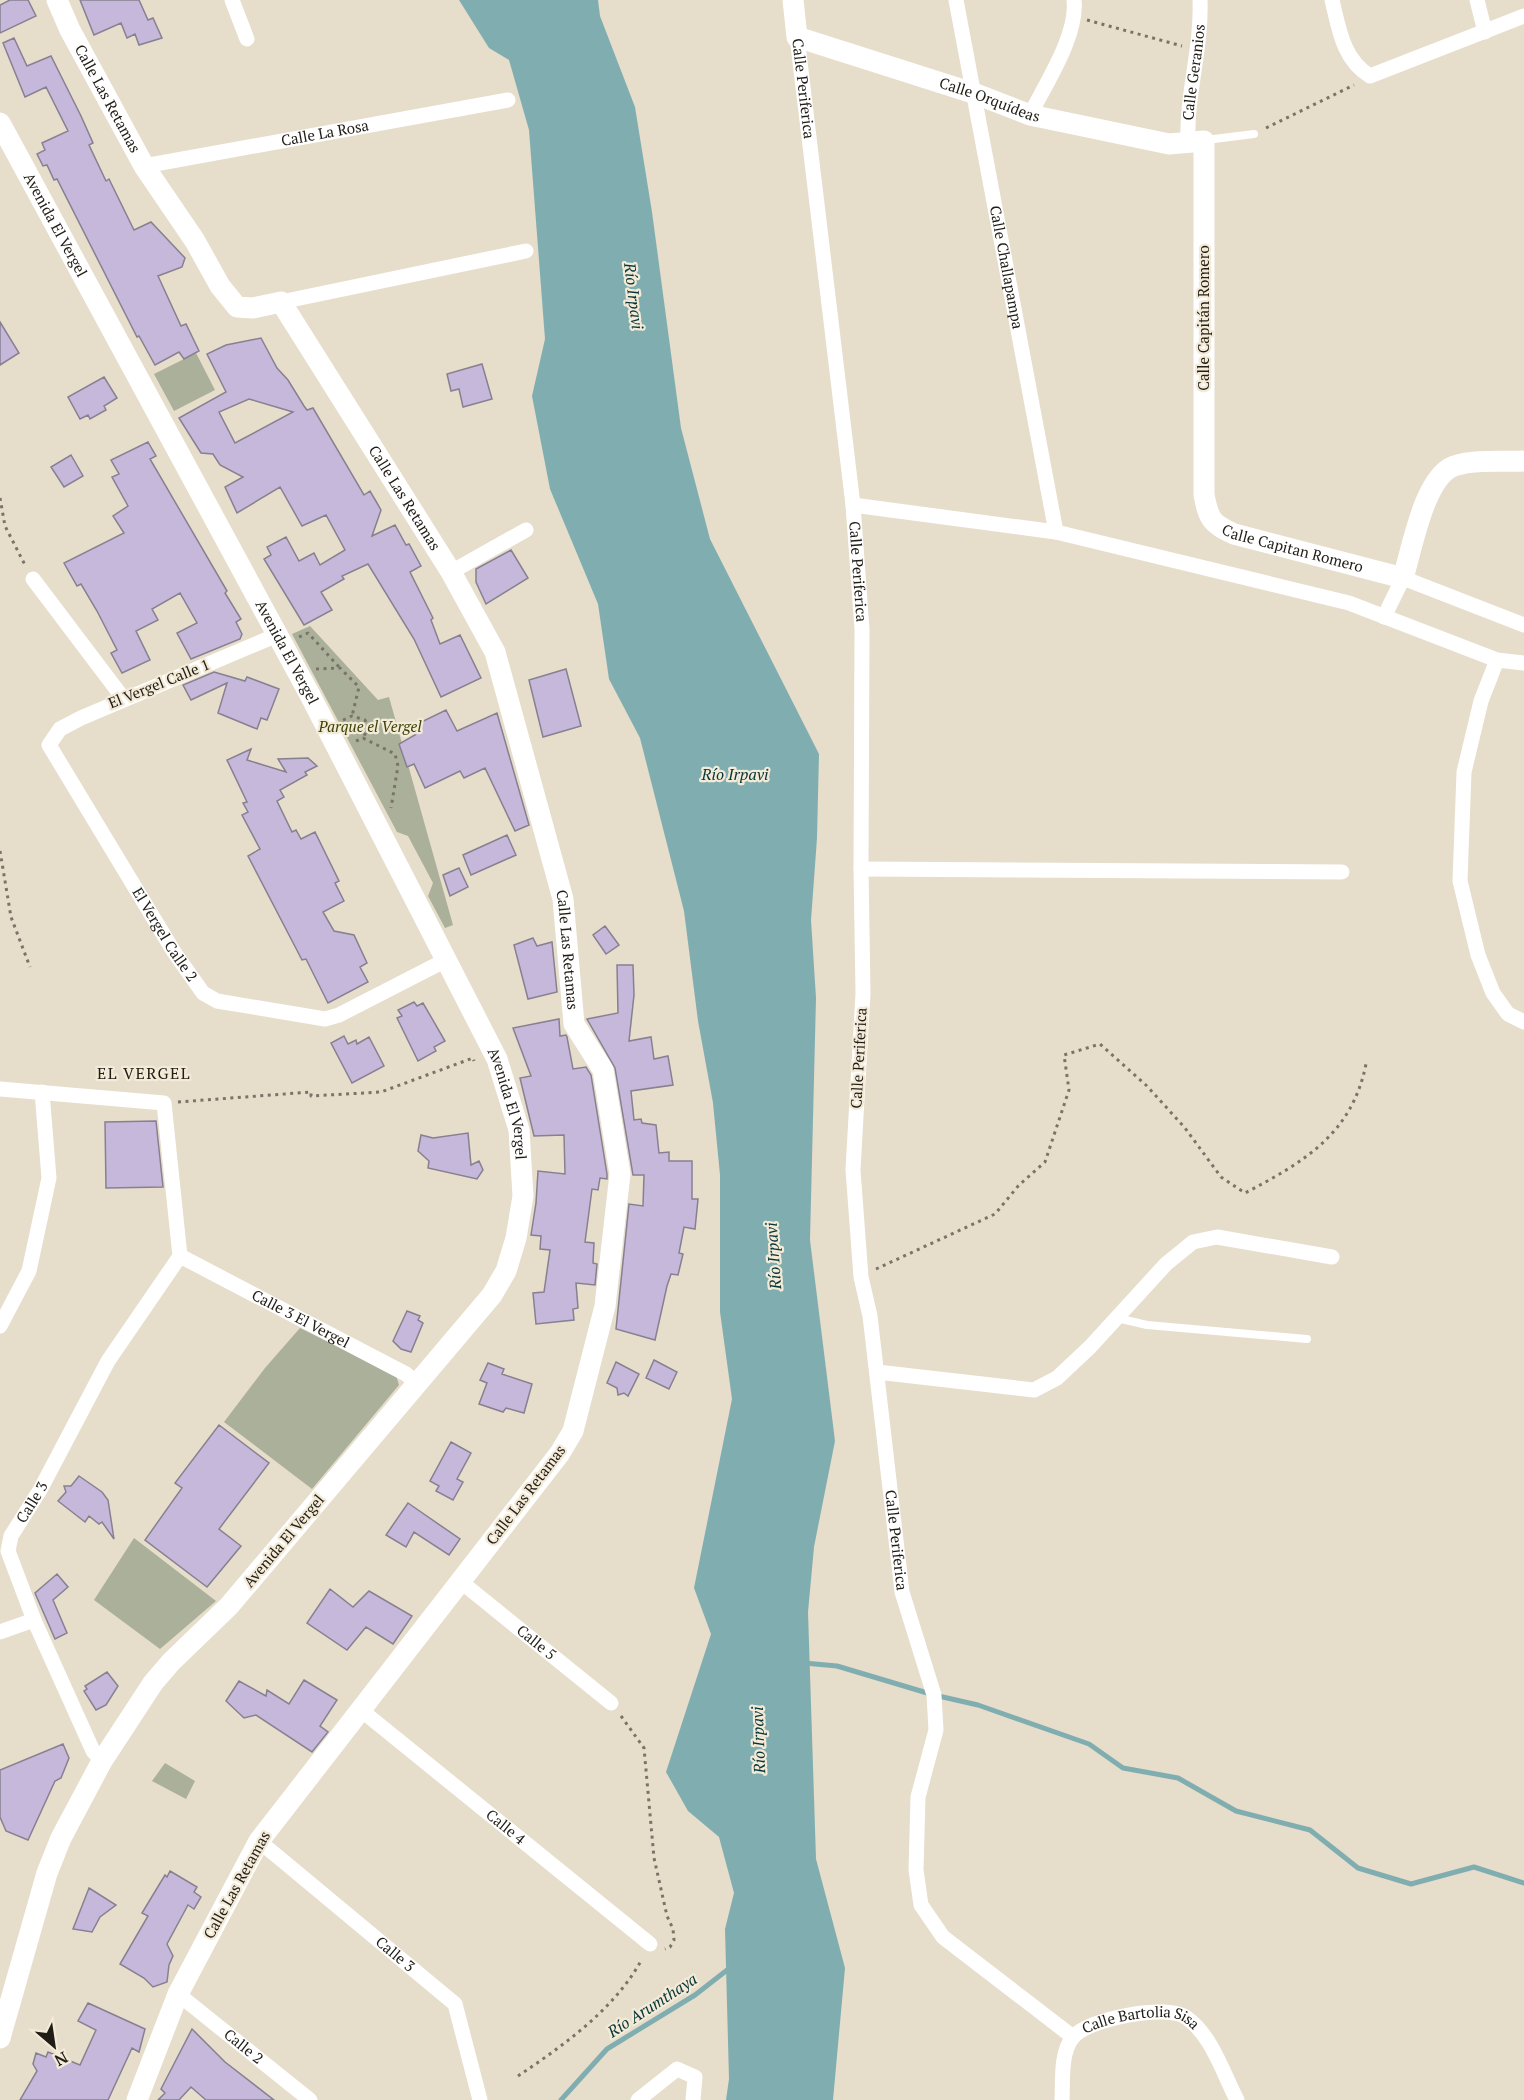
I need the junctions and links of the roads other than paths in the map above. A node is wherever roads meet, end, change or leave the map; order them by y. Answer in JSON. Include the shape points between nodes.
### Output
{"nodes":[{"id":1,"x":57,"y":0,"type":"edge"},
{"id":2,"x":232,"y":0,"type":"edge"},
{"id":3,"x":793,"y":0,"type":"edge"},
{"id":4,"x":957,"y":0,"type":"edge"},
{"id":5,"x":1074,"y":0,"type":"edge"},
{"id":6,"x":1200,"y":0,"type":"edge"},
{"id":7,"x":1332,"y":0,"type":"edge"},
{"id":8,"x":1477,"y":0,"type":"edge"},
{"id":9,"x":1524,"y":16,"type":"edge"},
{"id":10,"x":1485,"y":32,"type":"junction"},
{"id":11,"x":797,"y":37,"type":"junction"},
{"id":12,"x":247,"y":39,"type":"dead end"},
{"id":13,"x":976,"y":94,"type":"junction"},
{"id":14,"x":508,"y":100,"type":"dead end"},
{"id":15,"x":1030,"y":115,"type":"junction"},
{"id":16,"x":0,"y":123,"type":"edge"},
{"id":17,"x":1254,"y":134,"type":"road end"},
{"id":18,"x":1196,"y":142,"type":"junction"},
{"id":19,"x":144,"y":166,"type":"junction"},
{"id":20,"x":526,"y":251,"type":"dead end"},
{"id":21,"x":281,"y":302,"type":"junction"},
{"id":22,"x":1524,"y":461,"type":"edge"},
{"id":23,"x":1204,"y":495,"type":"joint"},
{"id":24,"x":853,"y":506,"type":"junction"},
{"id":25,"x":526,"y":530,"type":"dead end"},
{"id":26,"x":1056,"y":532,"type":"junction"},
{"id":27,"x":451,"y":572,"type":"junction"},
{"id":28,"x":1403,"y":578,"type":"junction"},
{"id":29,"x":33,"y":579,"type":"road end"},
{"id":30,"x":1384,"y":617,"type":"junction"},
{"id":31,"x":1524,"y":625,"type":"edge"},
{"id":32,"x":287,"y":636,"type":"junction"},
{"id":33,"x":1497,"y":660,"type":"junction"},
{"id":34,"x":1524,"y":663,"type":"edge"},
{"id":35,"x":123,"y":698,"type":"junction"},
{"id":36,"x":49,"y":745,"type":"joint"},
{"id":37,"x":861,"y":869,"type":"junction"},
{"id":38,"x":1342,"y":872,"type":"dead end"},
{"id":39,"x":446,"y":960,"type":"junction"},
{"id":40,"x":1524,"y":1022,"type":"edge"},
{"id":41,"x":0,"y":1089,"type":"edge"},
{"id":42,"x":42,"y":1092,"type":"junction"},
{"id":43,"x":180,"y":1256,"type":"junction"},
{"id":44,"x":1332,"y":1257,"type":"dead end"},
{"id":45,"x":1117,"y":1318,"type":"junction"},
{"id":46,"x":0,"y":1326,"type":"edge"},
{"id":47,"x":1307,"y":1338,"type":"dead end"},
{"id":48,"x":876,"y":1372,"type":"junction"},
{"id":49,"x":418,"y":1384,"type":"junction"},
{"id":50,"x":460,"y":1581,"type":"junction"},
{"id":51,"x":34,"y":1620,"type":"junction"},
{"id":52,"x":0,"y":1632,"type":"edge"},
{"id":53,"x":611,"y":1703,"type":"road end"},
{"id":54,"x":361,"y":1710,"type":"junction"},
{"id":55,"x":102,"y":1761,"type":"junction"},
{"id":56,"x":259,"y":1841,"type":"junction"},
{"id":57,"x":650,"y":1944,"type":"road end"},
{"id":58,"x":178,"y":1994,"type":"junction"},
{"id":59,"x":1073,"y":2037,"type":"junction"},
{"id":60,"x":0,"y":2038,"type":"edge"},
{"id":61,"x":137,"y":2100,"type":"edge"},
{"id":62,"x":310,"y":2100,"type":"edge"},
{"id":63,"x":480,"y":2100,"type":"edge"},
{"id":64,"x":638,"y":2100,"type":"edge"},
{"id":65,"x":693,"y":2100,"type":"edge"},
{"id":66,"x":1062,"y":2100,"type":"edge"},
{"id":67,"x":1237,"y":2100,"type":"edge"}],
"edges":[{"from":1,"to":19,"type":"street","name":"Calle Las Retamas","via":[[69,30]]},
{"from":2,"to":12,"type":"street"},
{"from":3,"to":11,"type":"street","name":"Calle Periferica"},
{"from":4,"to":13,"type":"street","name":"Calle Challapampa"},
{"from":5,"to":15,"type":"street","via":[[1070,33]]},
{"from":6,"to":18,"type":"street","name":"Calle Geranios","via":[[1187,123]]},
{"from":7,"to":10,"type":"street","via":[[1341,39],[1353,63],[1371,76]]},
{"from":8,"to":10,"type":"street"},
{"from":9,"to":10,"type":"street"},
{"from":11,"to":13,"type":"street","name":"Calle Orquídeas"},
{"from":11,"to":24,"type":"street","name":"Calle Periferica"},
{"from":13,"to":15,"type":"street","name":"Calle Orquídeas"},
{"from":13,"to":26,"type":"street","name":"Calle Challapampa"},
{"from":14,"to":19,"type":"street","name":"Calle La Rosa"},
{"from":15,"to":18,"type":"street","name":"Calle Orquídeas","via":[[1140,140]]},
{"from":16,"to":32,"type":"street","name":"Avenida El Vergel"},
{"from":17,"to":18,"type":"lane","name":"Calle Orquídeas"},
{"from":18,"to":23,"type":"street","name":"Calle Capitán Romero"},
{"from":19,"to":21,"type":"street","name":"Calle Las Retamas","via":[[237,307]]},
{"from":20,"to":21,"type":"street"},
{"from":21,"to":27,"type":"street","name":"Calle Las Retamas"},
{"from":22,"to":28,"type":"street","via":[[1455,465],[1441,472],[1430,488]]},
{"from":23,"to":28,"type":"street","name":"Calle Capitan Romero","via":[[1208,516],[1234,534]]},
{"from":24,"to":26,"type":"street"},
{"from":24,"to":37,"type":"street","name":"Calle Periferica","via":[[862,629]]},
{"from":25,"to":27,"type":"street"},
{"from":26,"to":30,"type":"street","via":[[1348,603]]},
{"from":27,"to":50,"type":"street","name":"Calle Las Retamas","via":[[495,652],[562,899],[574,1024],[603,1070],[620,1174],[605,1306],[573,1431]]},
{"from":28,"to":30,"type":"street"},
{"from":28,"to":31,"type":"street"},
{"from":29,"to":35,"type":"street"},
{"from":30,"to":33,"type":"street"},
{"from":32,"to":35,"type":"street","name":"El Vergel Calle 1"},
{"from":32,"to":39,"type":"street","name":"Avenida El Vergel"},
{"from":33,"to":34,"type":"street"},
{"from":33,"to":40,"type":"street","via":[[1481,701],[1464,772],[1461,881],[1478,955],[1493,993],[1508,1014]]},
{"from":35,"to":36,"type":"street","name":"El Vergel Calle 1","via":[[60,729]]},
{"from":36,"to":39,"type":"street","name":"El Vergel Calle 2","via":[[174,952],[203,993],[218,1001],[325,1019]]},
{"from":37,"to":38,"type":"street"},
{"from":37,"to":48,"type":"street","name":"Calle Periferica","via":[[863,993],[853,1170],[861,1277]]},
{"from":39,"to":49,"type":"street","name":"Avenida El Vergel","via":[[497,1059],[513,1104],[522,1155],[523,1196],[506,1271],[492,1295]]},
{"from":41,"to":42,"type":"street"},
{"from":42,"to":43,"type":"street","via":[[164,1103]]},
{"from":42,"to":46,"type":"street","via":[[49,1178],[29,1271]]},
{"from":43,"to":49,"type":"street","name":"Calle 3 El Vergel","via":[[406,1374]]},
{"from":43,"to":51,"type":"street","name":"Calle 3","via":[[108,1361],[40,1490],[11,1536],[8,1551],[12,1567]]},
{"from":44,"to":45,"type":"street","via":[[1217,1237],[1193,1242],[1166,1264]]},
{"from":45,"to":47,"type":"lane","via":[[1147,1325]]},
{"from":45,"to":48,"type":"street","via":[[1058,1378],[1034,1390]]},
{"from":48,"to":59,"type":"street","name":"Calle Periferica","via":[[902,1592],[934,1695],[936,1730],[918,1797],[916,1870],[921,1905],[943,1937]]},
{"from":49,"to":55,"type":"street","name":"Avenida El Vergel","via":[[229,1606],[153,1683]]},
{"from":50,"to":53,"type":"street","name":"Calle 5"},
{"from":50,"to":54,"type":"street","name":"Calle Las Retamas"},
{"from":51,"to":52,"type":"street"},
{"from":51,"to":55,"type":"street","name":"Calle 3","via":[[93,1751]]},
{"from":54,"to":56,"type":"street","name":"Calle Las Retamas"},
{"from":54,"to":57,"type":"street","name":"Calle 4"},
{"from":55,"to":60,"type":"street","name":"Avenida El Vergel","via":[[73,1813],[47,1873]]},
{"from":56,"to":58,"type":"street","name":"Calle Las Retamas"},
{"from":56,"to":63,"type":"street","name":"Calle 3","via":[[455,2004]]},
{"from":58,"to":61,"type":"street","name":"Calle Las Retamas"},
{"from":58,"to":62,"type":"street","name":"Calle 2"},
{"from":59,"to":66,"type":"street","via":[[1065,2054]]},
{"from":59,"to":67,"type":"street","name":"Calle Bartolia Sisa","via":[[1092,2024],[1122,2016],[1185,2016],[1211,2048]]},
{"from":64,"to":65,"type":"street","via":[[677,2069],[695,2078]]}]}
